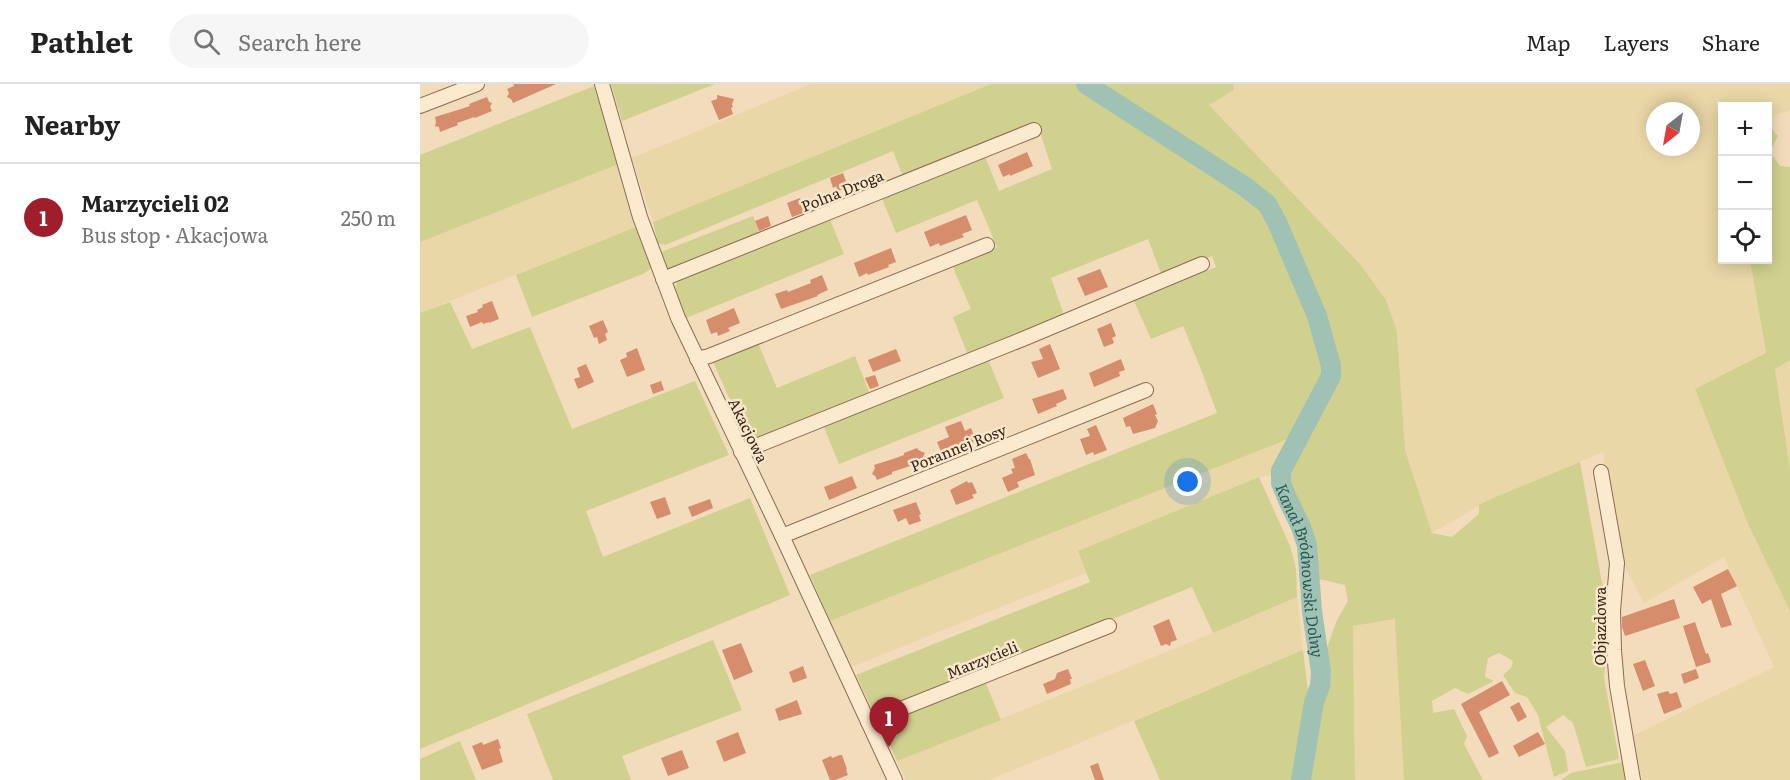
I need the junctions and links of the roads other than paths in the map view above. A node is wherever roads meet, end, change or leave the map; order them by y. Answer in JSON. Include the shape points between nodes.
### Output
{"nodes":[{"id":1,"x":477,"y":84,"type":"edge"},
{"id":2,"x":602,"y":84,"type":"edge"},
{"id":3,"x":420,"y":106,"type":"edge"},
{"id":4,"x":1034,"y":130,"type":"dead end"},
{"id":5,"x":987,"y":245,"type":"dead end"},
{"id":6,"x":1202,"y":264,"type":"dead end"},
{"id":7,"x":663,"y":279,"type":"junction"},
{"id":8,"x":697,"y":359,"type":"junction"},
{"id":9,"x":1146,"y":390,"type":"dead end"},
{"id":10,"x":741,"y":452,"type":"junction"},
{"id":11,"x":1601,"y":472,"type":"dead end"},
{"id":12,"x":782,"y":536,"type":"junction"},
{"id":13,"x":1109,"y":626,"type":"dead end"},
{"id":14,"x":868,"y":722,"type":"junction"},
{"id":15,"x":895,"y":780,"type":"edge"},
{"id":16,"x":1633,"y":780,"type":"edge"}],
"edges":[{"from":1,"to":3,"type":"street"},
{"from":2,"to":7,"type":"street","name":"Akacjowa","via":[[640,217]]},
{"from":4,"to":7,"type":"street","name":"Polna Droga"},
{"from":5,"to":8,"type":"street"},
{"from":6,"to":10,"type":"street"},
{"from":7,"to":8,"type":"street","name":"Akacjowa"},
{"from":8,"to":10,"type":"street","name":"Akacjowa"},
{"from":9,"to":12,"type":"street","name":"Porannej Rosy"},
{"from":10,"to":12,"type":"street","name":"Akacjowa"},
{"from":11,"to":16,"type":"street","name":"Objazdowa","via":[[1617,563],[1614,650]]},
{"from":12,"to":14,"type":"street","name":"Akacjowa"},
{"from":13,"to":14,"type":"street","name":"Marzycieli"},
{"from":14,"to":15,"type":"street","name":"Akacjowa"}]}
